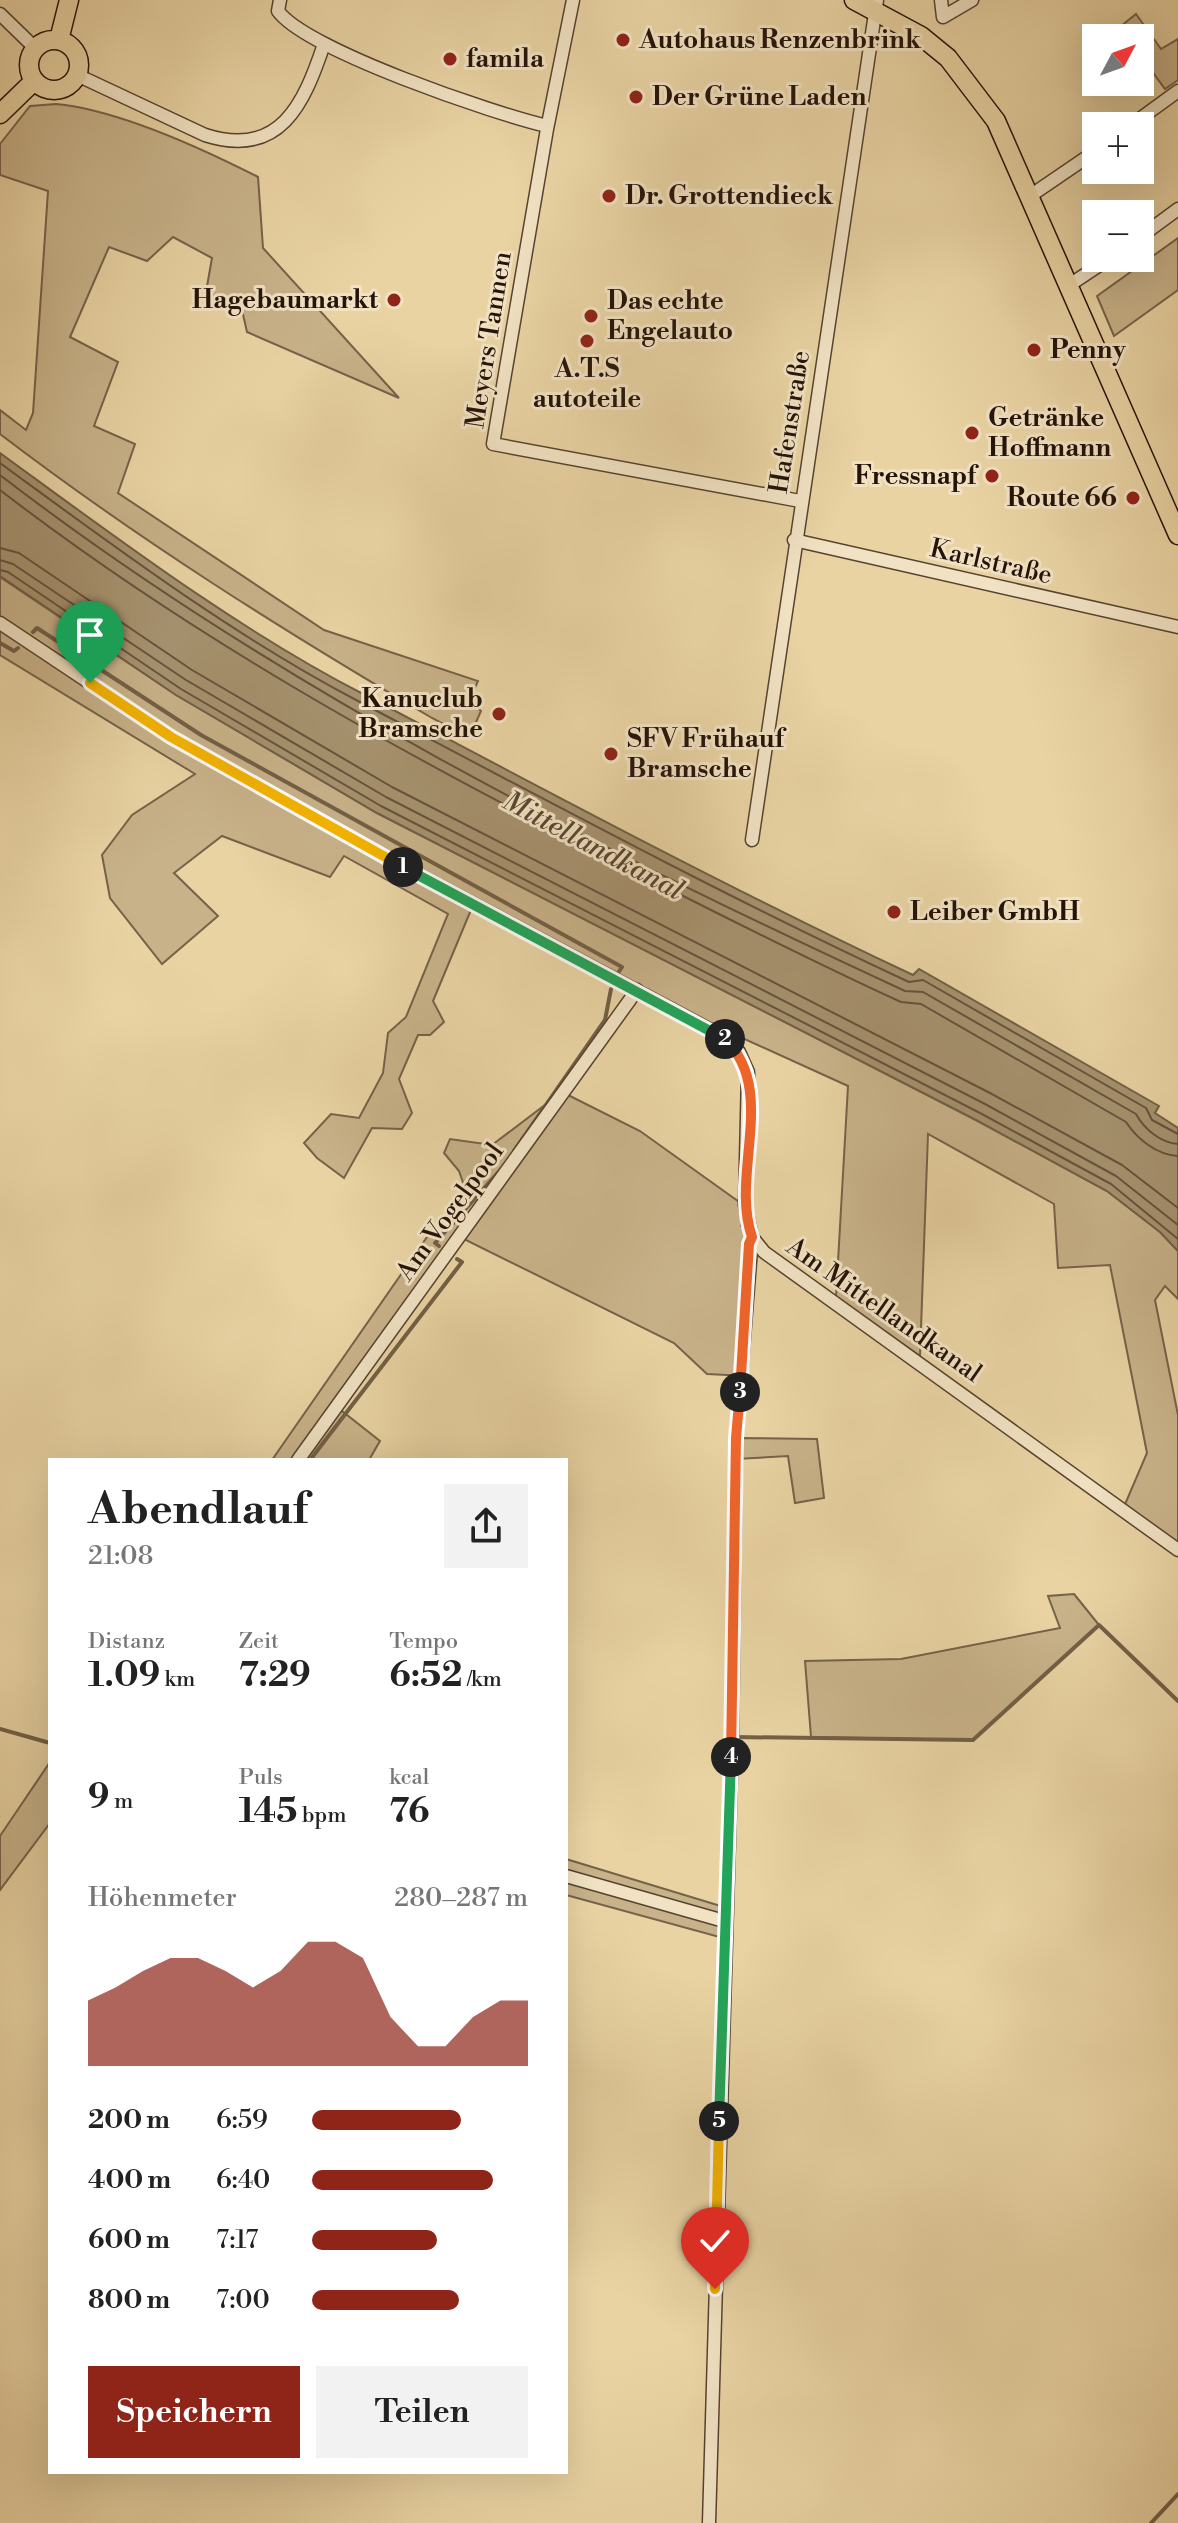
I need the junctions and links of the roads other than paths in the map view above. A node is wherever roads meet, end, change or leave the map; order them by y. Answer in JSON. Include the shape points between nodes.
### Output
{"nodes":[{"id":1,"x":69,"y":0,"type":"edge"},
{"id":2,"x":280,"y":0,"type":"edge"},
{"id":3,"x":573,"y":0,"type":"edge"},
{"id":4,"x":854,"y":0,"type":"edge"},
{"id":5,"x":941,"y":0,"type":"edge"},
{"id":6,"x":972,"y":0,"type":"edge"},
{"id":7,"x":876,"y":6,"type":"edge"},
{"id":8,"x":0,"y":14,"type":"edge"},
{"id":9,"x":59,"y":40,"type":"junction"},
{"id":10,"x":324,"y":44,"type":"junction"},
{"id":11,"x":35,"y":48,"type":"junction"},
{"id":12,"x":77,"y":75,"type":"junction"},
{"id":13,"x":34,"y":81,"type":"junction"},
{"id":14,"x":1178,"y":91,"type":"edge"},
{"id":15,"x":1149,"y":112,"type":"edge"},
{"id":16,"x":0,"y":114,"type":"edge"},
{"id":17,"x":547,"y":126,"type":"junction"},
{"id":18,"x":1082,"y":161,"type":"edge"},
{"id":19,"x":1030,"y":196,"type":"junction"},
{"id":20,"x":1178,"y":209,"type":"edge"},
{"id":21,"x":1154,"y":227,"type":"edge"},
{"id":22,"x":1089,"y":272,"type":"edge"},
{"id":23,"x":1068,"y":286,"type":"junction"},
{"id":24,"x":800,"y":501,"type":"junction"},
{"id":25,"x":1178,"y":535,"type":"edge"},
{"id":26,"x":794,"y":540,"type":"junction"},
{"id":27,"x":0,"y":623,"type":"edge"},
{"id":28,"x":1178,"y":627,"type":"edge"},
{"id":29,"x":752,"y":840,"type":"dead end"},
{"id":30,"x":637,"y":990,"type":"junction"},
{"id":31,"x":752,"y":1237,"type":"junction"},
{"id":32,"x":299,"y":1458,"type":"edge"},
{"id":33,"x":1178,"y":1550,"type":"edge"},
{"id":34,"x":568,"y":1877,"type":"edge"},
{"id":35,"x":724,"y":1921,"type":"junction"},
{"id":36,"x":709,"y":2523,"type":"edge"}],
"edges":[{"from":1,"to":9,"type":"main road"},
{"from":2,"to":10,"type":"street","via":[[278,11],[286,22]]},
{"from":3,"to":17,"type":"street","name":"Meyers Tannen"},
{"from":4,"to":7,"type":"main road"},
{"from":5,"to":6,"type":"street","via":[[943,17]]},
{"from":7,"to":19,"type":"main road","via":[[921,36],[969,81],[996,121]]},
{"from":7,"to":24,"type":"street","name":"Hafenstraße"},
{"from":8,"to":11,"type":"street"},
{"from":9,"to":11,"type":"main road"},
{"from":9,"to":12,"type":"main road","via":[[77,55]]},
{"from":10,"to":12,"type":"street","via":[[301,104],[286,122],[251,141],[227,142],[205,135]]},
{"from":10,"to":17,"type":"street","via":[[505,116]]},
{"from":11,"to":13,"type":"main road","via":[[29,61]]},
{"from":12,"to":13,"type":"main road","via":[[69,86],[53,91]]},
{"from":13,"to":16,"type":"main road"},
{"from":14,"to":15,"type":"street"},
{"from":17,"to":24,"type":"street","name":"Meyers Tannen","via":[[493,444]]},
{"from":18,"to":19,"type":"street"},
{"from":19,"to":23,"type":"main road"},
{"from":20,"to":21,"type":"street"},
{"from":22,"to":23,"type":"street"},
{"from":23,"to":25,"type":"main road"},
{"from":24,"to":26,"type":"street","name":"Hafenstraße"},
{"from":26,"to":28,"type":"street","name":"Karlstraße"},
{"from":26,"to":29,"type":"street","name":"Hafenstraße"},
{"from":27,"to":30,"type":"street","name":"Am Mittellandkanal","via":[[171,737]]},
{"from":30,"to":31,"type":"street","name":"Am Mittellandkanal","via":[[722,1036],[739,1052],[748,1072],[745,1205]]},
{"from":30,"to":32,"type":"street","name":"Am Vogelpool"},
{"from":31,"to":33,"type":"street","name":"Am Mittellandkanal","via":[[764,1252]]},
{"from":31,"to":35,"type":"street","via":[[736,1438]]},
{"from":34,"to":35,"type":"street"},
{"from":35,"to":36,"type":"street"}]}
